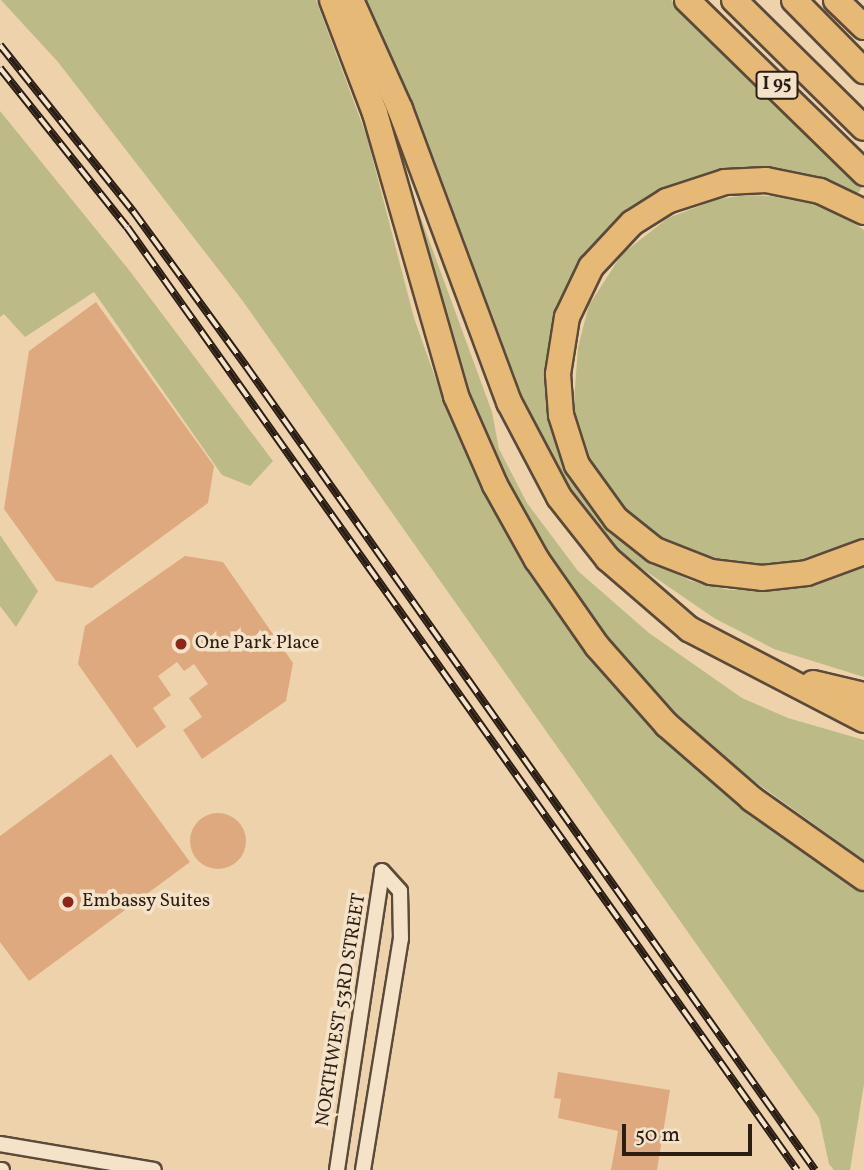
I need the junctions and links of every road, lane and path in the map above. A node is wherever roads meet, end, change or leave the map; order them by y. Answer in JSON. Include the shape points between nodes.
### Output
{"nodes":[{"id":1,"x":332,"y":0,"type":"edge"},
{"id":2,"x":351,"y":0,"type":"edge"},
{"id":3,"x":687,"y":0,"type":"edge"},
{"id":4,"x":734,"y":0,"type":"edge"},
{"id":5,"x":794,"y":0,"type":"edge"},
{"id":6,"x":836,"y":0,"type":"edge"},
{"id":7,"x":864,"y":27,"type":"edge"},
{"id":8,"x":864,"y":71,"type":"edge"},
{"id":9,"x":864,"y":128,"type":"edge"},
{"id":10,"x":864,"y":173,"type":"edge"},
{"id":11,"x":864,"y":212,"type":"edge"},
{"id":12,"x":864,"y":552,"type":"edge"},
{"id":13,"x":772,"y":673,"type":"junction"},
{"id":14,"x":864,"y":695,"type":"edge"},
{"id":15,"x":864,"y":720,"type":"edge"},
{"id":16,"x":864,"y":878,"type":"edge"},
{"id":17,"x":0,"y":1143,"type":"edge"},
{"id":18,"x":153,"y":1170,"type":"edge"},
{"id":19,"x":337,"y":1170,"type":"edge"},
{"id":20,"x":363,"y":1170,"type":"edge"}],
"edges":[{"from":1,"to":16,"type":"highway","via":[[376,113],[456,396],[495,485],[537,560],[597,646],[667,725],[752,799]]},
{"from":2,"to":13,"type":"highway","via":[[400,109],[509,402],[559,497],[608,559],[649,598],[710,642]]},
{"from":3,"to":10,"type":"highway","number":"I 95"},
{"from":4,"to":9,"type":"highway"},
{"from":5,"to":8,"type":"highway"},
{"from":6,"to":7,"type":"highway"},
{"from":11,"to":12,"type":"highway","via":[[820,191],[766,180],[725,182],[667,201],[632,223],[591,267],[567,317],[558,374],[561,415],[577,465],[616,519],[655,550],[704,570],[762,578],[807,573]]},
{"from":13,"to":14,"type":"highway"},
{"from":13,"to":15,"type":"highway"},
{"from":17,"to":18,"type":"street"},
{"from":19,"to":20,"type":"street","name":"NORTHWEST 53RD STREET","via":[[382,871],[400,891],[401,939]]}]}
